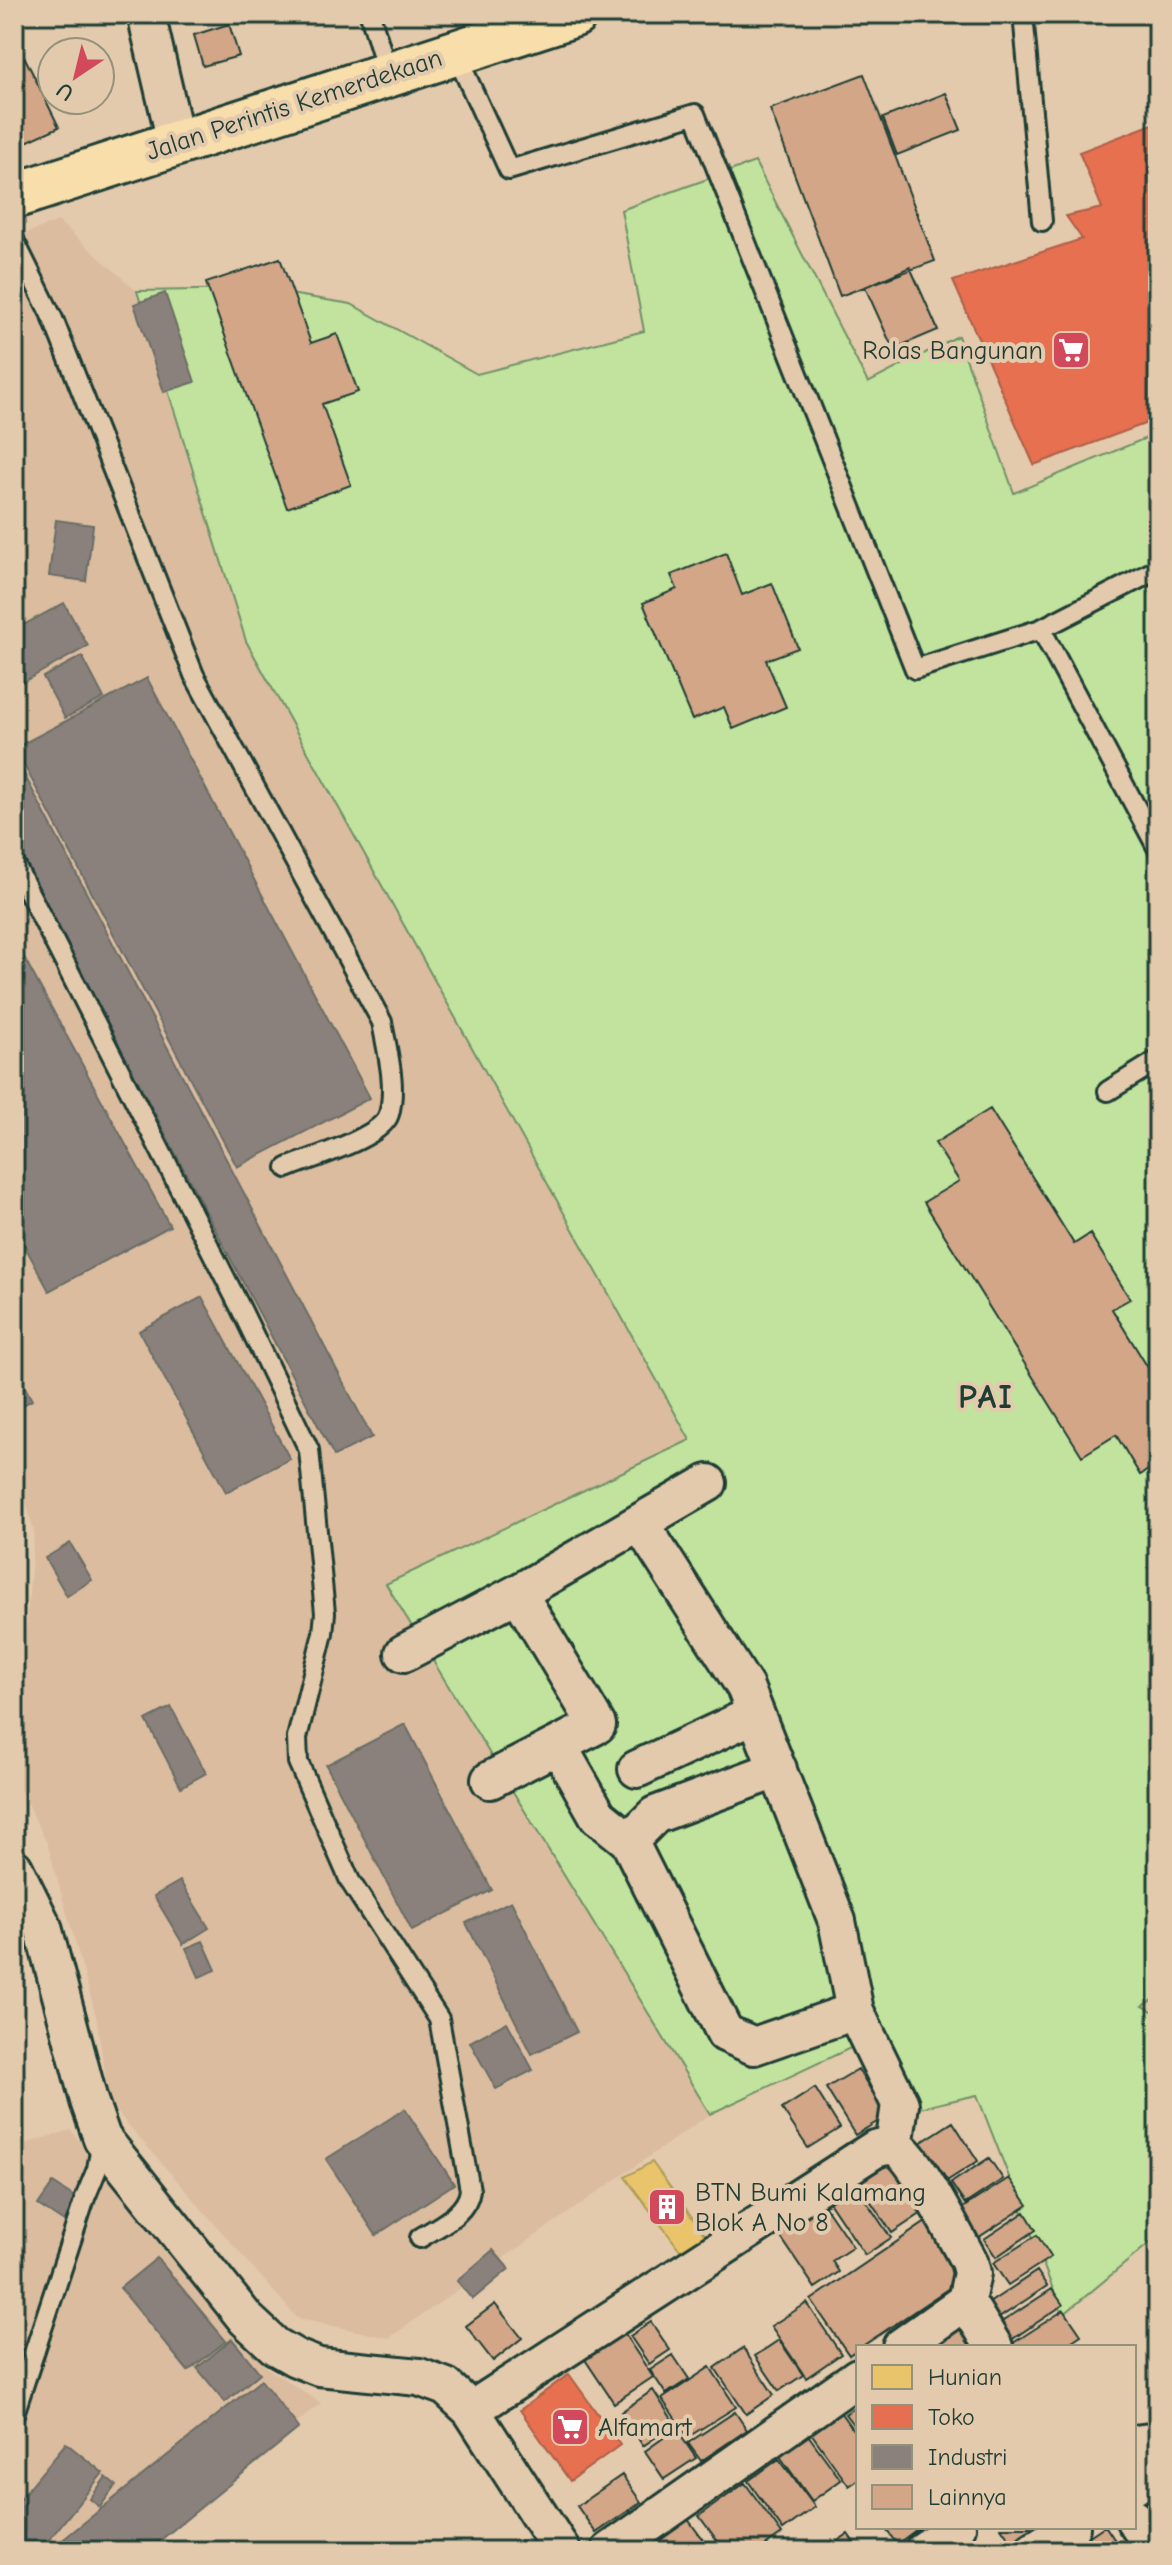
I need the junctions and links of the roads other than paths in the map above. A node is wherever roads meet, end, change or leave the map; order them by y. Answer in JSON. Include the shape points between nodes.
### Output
{"nodes":[{"id":1,"x":146,"y":14,"type":"edge"},
{"id":2,"x":370,"y":14,"type":"edge"},
{"id":3,"x":575,"y":14,"type":"edge"},
{"id":4,"x":1023,"y":14,"type":"edge"},
{"id":5,"x":455,"y":52,"type":"junction"},
{"id":6,"x":388,"y":74,"type":"junction"},
{"id":7,"x":176,"y":142,"type":"junction"},
{"id":8,"x":14,"y":196,"type":"edge"},
{"id":9,"x":1042,"y":221,"type":"dead end"},
{"id":10,"x":14,"y":240,"type":"edge"},
{"id":11,"x":1158,"y":569,"type":"edge"},
{"id":12,"x":1041,"y":629,"type":"junction"},
{"id":13,"x":1158,"y":849,"type":"edge"},
{"id":14,"x":14,"y":863,"type":"edge"},
{"id":15,"x":1158,"y":1060,"type":"edge"},
{"id":16,"x":1108,"y":1091,"type":"dead end"},
{"id":17,"x":287,"y":1168,"type":"dead end"},
{"id":18,"x":708,"y":1483,"type":"dead end"},
{"id":19,"x":641,"y":1524,"type":"junction"},
{"id":20,"x":518,"y":1593,"type":"junction"},
{"id":21,"x":404,"y":1653,"type":"dead end"},
{"id":22,"x":755,"y":1714,"type":"junction"},
{"id":23,"x":597,"y":1725,"type":"junction"},
{"id":24,"x":559,"y":1747,"type":"junction"},
{"id":25,"x":637,"y":1769,"type":"junction"},
{"id":26,"x":778,"y":1769,"type":"junction"},
{"id":27,"x":490,"y":1780,"type":"dead end"},
{"id":28,"x":655,"y":1815,"type":"junction"},
{"id":29,"x":629,"y":1841,"type":"junction"},
{"id":30,"x":15,"y":1872,"type":"edge"},
{"id":31,"x":855,"y":2011,"type":"junction"},
{"id":32,"x":102,"y":2138,"type":"junction"},
{"id":33,"x":894,"y":2147,"type":"junction"},
{"id":34,"x":420,"y":2238,"type":"dead end"},
{"id":35,"x":966,"y":2301,"type":"junction"},
{"id":36,"x":904,"y":2345,"type":"edge"},
{"id":37,"x":993,"y":2345,"type":"edge"},
{"id":38,"x":856,"y":2378,"type":"edge"},
{"id":39,"x":471,"y":2410,"type":"junction"},
{"id":40,"x":14,"y":2414,"type":"edge"},
{"id":41,"x":1158,"y":2441,"type":"edge"},
{"id":42,"x":1136,"y":2444,"type":"edge"},
{"id":43,"x":1158,"y":2471,"type":"edge"},
{"id":44,"x":1136,"y":2485,"type":"edge"},
{"id":45,"x":1136,"y":2522,"type":"edge"},
{"id":46,"x":954,"y":2529,"type":"edge"},
{"id":47,"x":1068,"y":2529,"type":"edge"},
{"id":48,"x":562,"y":2551,"type":"edge"},
{"id":49,"x":610,"y":2551,"type":"edge"},
{"id":50,"x":923,"y":2551,"type":"edge"},
{"id":51,"x":1033,"y":2551,"type":"edge"},
{"id":52,"x":1156,"y":2551,"type":"edge"}],
"edges":[{"from":1,"to":7,"type":"street"},
{"from":2,"to":6,"type":"lane"},
{"from":3,"to":5,"type":"highway","name":"Jalan Perintis Kemerdekaan"},
{"from":4,"to":9,"type":"lane"},
{"from":5,"to":6,"type":"highway","name":"Jalan Perintis Kemerdekaan"},
{"from":5,"to":12,"type":"lane","via":[[509,170],[695,114],[915,669]]},
{"from":6,"to":7,"type":"highway","name":"Jalan Perintis Kemerdekaan"},
{"from":7,"to":8,"type":"highway","name":"Jalan Perintis Kemerdekaan"},
{"from":10,"to":17,"type":"lane","via":[[53,319],[194,675],[382,1022],[392,1079],[388,1116],[376,1131]]},
{"from":11,"to":12,"type":"lane"},
{"from":12,"to":13,"type":"lane"},
{"from":14,"to":34,"type":"lane","via":[[309,1450],[325,1613],[297,1738],[298,1762],[350,1881],[439,2019],[470,2190],[461,2210]]},
{"from":15,"to":16,"type":"lane"},
{"from":18,"to":19,"type":"street"},
{"from":19,"to":20,"type":"street"},
{"from":19,"to":22,"type":"street","via":[[745,1687]]},
{"from":20,"to":21,"type":"street"},
{"from":20,"to":23,"type":"street"},
{"from":22,"to":25,"type":"street"},
{"from":22,"to":26,"type":"street"},
{"from":23,"to":24,"type":"street"},
{"from":23,"to":25,"type":"street"},
{"from":24,"to":27,"type":"street"},
{"from":24,"to":29,"type":"street","via":[[598,1816]]},
{"from":25,"to":28,"type":"street"},
{"from":26,"to":28,"type":"street"},
{"from":26,"to":31,"type":"street","via":[[837,1921]]},
{"from":28,"to":29,"type":"street"},
{"from":29,"to":31,"type":"street","via":[[725,2033],[754,2046]]},
{"from":30,"to":32,"type":"street","via":[[43,1927]]},
{"from":31,"to":33,"type":"street","via":[[900,2104]]},
{"from":32,"to":39,"type":"street","via":[[246,2319],[275,2346],[319,2367],[419,2377],[446,2387]]},
{"from":32,"to":40,"type":"lane","via":[[97,2169]]},
{"from":33,"to":35,"type":"street","via":[[923,2181],[969,2261]]},
{"from":33,"to":39,"type":"street","via":[[875,2149]]},
{"from":35,"to":36,"type":"street"},
{"from":35,"to":37,"type":"street"},
{"from":38,"to":49,"type":"street"},
{"from":39,"to":48,"type":"street"},
{"from":41,"to":42,"type":"street"},
{"from":43,"to":44,"type":"street"},
{"from":45,"to":52,"type":"street"},
{"from":46,"to":50,"type":"street"},
{"from":47,"to":51,"type":"street"}]}
